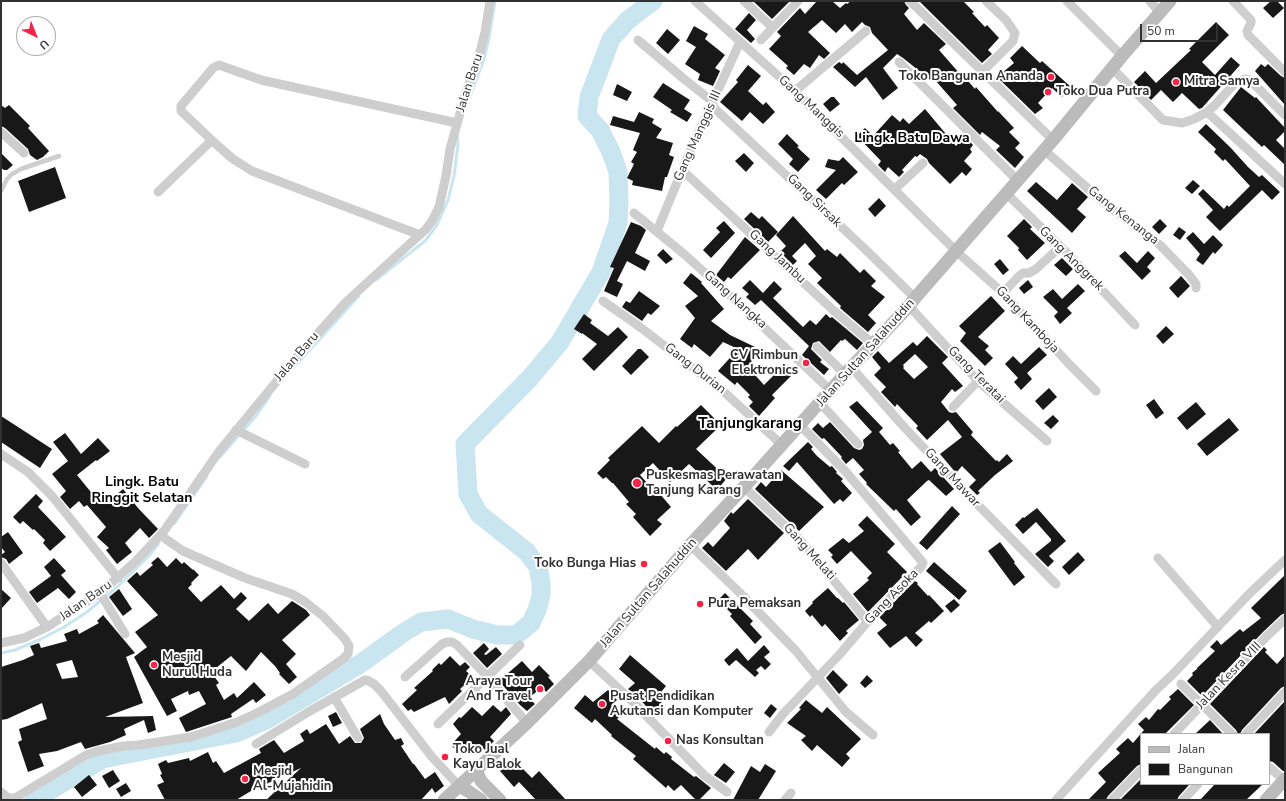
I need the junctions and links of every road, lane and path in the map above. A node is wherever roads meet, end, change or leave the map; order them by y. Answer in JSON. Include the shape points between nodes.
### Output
{"nodes":[{"id":1,"x":490,"y":1,"type":"edge"},
{"id":2,"x":695,"y":1,"type":"edge"},
{"id":3,"x":744,"y":1,"type":"edge"},
{"id":4,"x":798,"y":1,"type":"edge"},
{"id":5,"x":910,"y":1,"type":"edge"},
{"id":6,"x":986,"y":1,"type":"edge"},
{"id":7,"x":1067,"y":1,"type":"edge"},
{"id":8,"x":1150,"y":1,"type":"edge"},
{"id":9,"x":1170,"y":1,"type":"edge"},
{"id":10,"x":1233,"y":1,"type":"edge"},
{"id":11,"x":1160,"y":13,"type":"junction"},
{"id":12,"x":772,"y":27,"type":"junction"},
{"id":13,"x":866,"y":31,"type":"dead end"},
{"id":14,"x":638,"y":40,"type":"dead end"},
{"id":15,"x":761,"y":40,"type":"dead end"},
{"id":16,"x":740,"y":42,"type":"junction"},
{"id":17,"x":1122,"y":56,"type":"junction"},
{"id":18,"x":899,"y":62,"type":"dead end"},
{"id":19,"x":1112,"y":68,"type":"junction"},
{"id":20,"x":983,"y":72,"type":"junction"},
{"id":21,"x":1285,"y":72,"type":"edge"},
{"id":22,"x":795,"y":90,"type":"junction"},
{"id":23,"x":712,"y":103,"type":"junction"},
{"id":24,"x":1207,"y":112,"type":"junction"},
{"id":25,"x":1285,"y":115,"type":"edge"},
{"id":26,"x":457,"y":123,"type":"junction"},
{"id":27,"x":1,"y":132,"type":"edge"},
{"id":28,"x":212,"y":140,"type":"junction"},
{"id":29,"x":1053,"y":140,"type":"junction"},
{"id":30,"x":1044,"y":150,"type":"junction"},
{"id":31,"x":24,"y":153,"type":"dead end"},
{"id":32,"x":59,"y":156,"type":"dead end"},
{"id":33,"x":923,"y":163,"type":"dead end"},
{"id":34,"x":682,"y":170,"type":"junction"},
{"id":35,"x":1018,"y":180,"type":"junction"},
{"id":36,"x":1285,"y":184,"type":"edge"},
{"id":37,"x":895,"y":189,"type":"junction"},
{"id":38,"x":1,"y":191,"type":"edge"},
{"id":39,"x":158,"y":192,"type":"dead end"},
{"id":40,"x":1006,"y":193,"type":"junction"},
{"id":41,"x":634,"y":213,"type":"dead end"},
{"id":42,"x":657,"y":231,"type":"junction"},
{"id":43,"x":420,"y":235,"type":"junction"},
{"id":44,"x":1060,"y":247,"type":"junction"},
{"id":45,"x":956,"y":250,"type":"junction"},
{"id":46,"x":1196,"y":288,"type":"dead end"},
{"id":47,"x":1003,"y":293,"type":"junction"},
{"id":48,"x":603,"y":301,"type":"dead end"},
{"id":49,"x":912,"y":302,"type":"junction"},
{"id":50,"x":1135,"y":325,"type":"dead end"},
{"id":51,"x":873,"y":344,"type":"junction"},
{"id":52,"x":817,"y":346,"type":"dead end"},
{"id":53,"x":849,"y":371,"type":"junction"},
{"id":54,"x":978,"y":381,"type":"junction"},
{"id":55,"x":831,"y":391,"type":"junction"},
{"id":56,"x":1096,"y":391,"type":"dead end"},
{"id":57,"x":820,"y":403,"type":"junction"},
{"id":58,"x":953,"y":407,"type":"dead end"},
{"id":59,"x":800,"y":425,"type":"junction"},
{"id":60,"x":241,"y":432,"type":"junction"},
{"id":61,"x":1047,"y":440,"type":"dead end"},
{"id":62,"x":782,"y":444,"type":"junction"},
{"id":63,"x":858,"y":444,"type":"dead end"},
{"id":64,"x":1,"y":454,"type":"edge"},
{"id":65,"x":305,"y":464,"type":"dead end"},
{"id":66,"x":744,"y":487,"type":"junction"},
{"id":67,"x":162,"y":537,"type":"junction"},
{"id":68,"x":690,"y":545,"type":"junction"},
{"id":69,"x":1158,"y":558,"type":"dead end"},
{"id":70,"x":1285,"y":560,"type":"edge"},
{"id":71,"x":1,"y":563,"type":"edge"},
{"id":72,"x":118,"y":578,"type":"junction"},
{"id":73,"x":1056,"y":584,"type":"dead end"},
{"id":74,"x":103,"y":596,"type":"junction"},
{"id":75,"x":1285,"y":619,"type":"edge"},
{"id":76,"x":868,"y":622,"type":"junction"},
{"id":77,"x":47,"y":627,"type":"junction"},
{"id":78,"x":1218,"y":627,"type":"junction"},
{"id":79,"x":125,"y":634,"type":"dead end"},
{"id":80,"x":1,"y":643,"type":"edge"},
{"id":81,"x":520,"y":645,"type":"dead end"},
{"id":82,"x":588,"y":661,"type":"junction"},
{"id":83,"x":487,"y":676,"type":"junction"},
{"id":84,"x":818,"y":676,"type":"junction"},
{"id":85,"x":405,"y":677,"type":"dead end"},
{"id":86,"x":1182,"y":684,"type":"dead end"},
{"id":87,"x":1285,"y":692,"type":"edge"},
{"id":88,"x":334,"y":697,"type":"junction"},
{"id":89,"x":1202,"y":704,"type":"junction"},
{"id":90,"x":528,"y":722,"type":"junction"},
{"id":91,"x":438,"y":724,"type":"dead end"},
{"id":92,"x":769,"y":732,"type":"dead end"},
{"id":93,"x":1175,"y":733,"type":"edge"},
{"id":94,"x":1231,"y":733,"type":"edge"},
{"id":95,"x":1247,"y":733,"type":"edge"},
{"id":96,"x":873,"y":735,"type":"dead end"},
{"id":97,"x":358,"y":738,"type":"dead end"},
{"id":98,"x":256,"y":744,"type":"dead end"},
{"id":99,"x":1270,"y":768,"type":"edge"},
{"id":100,"x":476,"y":770,"type":"junction"},
{"id":101,"x":1140,"y":771,"type":"edge"},
{"id":102,"x":1284,"y":780,"type":"edge"},
{"id":103,"x":462,"y":783,"type":"junction"},
{"id":104,"x":1197,"y":785,"type":"edge"},
{"id":105,"x":1,"y":792,"type":"edge"},
{"id":106,"x":727,"y":792,"type":"dead end"},
{"id":107,"x":444,"y":800,"type":"edge"},
{"id":108,"x":481,"y":800,"type":"edge"},
{"id":109,"x":500,"y":800,"type":"edge"},
{"id":110,"x":1056,"y":800,"type":"edge"},
{"id":111,"x":1112,"y":800,"type":"edge"},
{"id":112,"x":1183,"y":800,"type":"edge"},
{"id":113,"x":1266,"y":800,"type":"edge"}],
"edges":[{"from":1,"to":26,"type":"street","name":"Jalan Baru","via":[[478,60]]},
{"from":2,"to":16,"type":"street","name":"Gang Manggis"},
{"from":3,"to":12,"type":"street"},
{"from":4,"to":12,"type":"street"},
{"from":5,"to":20,"type":"street"},
{"from":6,"to":20,"type":"street","via":[[1016,33],[1011,43]]},
{"from":7,"to":17,"type":"street"},
{"from":8,"to":11,"type":"street"},
{"from":9,"to":11,"type":"main road","name":"Jalan Sultan Salahuddin"},
{"from":10,"to":21,"type":"street","via":[[1250,20],[1246,31],[1248,35]]},
{"from":11,"to":17,"type":"main road","name":"Jalan Sultan Salahuddin"},
{"from":12,"to":15,"type":"street"},
{"from":13,"to":22,"type":"street"},
{"from":14,"to":23,"type":"street","name":"Gang Sirsak"},
{"from":16,"to":22,"type":"street","name":"Gang Manggis"},
{"from":16,"to":23,"type":"street","name":"Gang Manggis III"},
{"from":17,"to":19,"type":"main road","name":"Jalan Sultan Salahuddin"},
{"from":18,"to":35,"type":"street"},
{"from":19,"to":24,"type":"street","via":[[1163,120],[1188,122]]},
{"from":19,"to":29,"type":"main road","name":"Jalan Sultan Salahuddin"},
{"from":20,"to":29,"type":"street"},
{"from":22,"to":37,"type":"street","name":"Gang Manggis"},
{"from":23,"to":34,"type":"street","name":"Gang Manggis III"},
{"from":23,"to":49,"type":"street","name":"Gang Sirsak","via":[[865,250]]},
{"from":24,"to":25,"type":"street","via":[[1235,83],[1250,80]]},
{"from":24,"to":36,"type":"street"},
{"from":26,"to":28,"type":"street","via":[[261,80],[218,65],[181,108],[181,111]]},
{"from":26,"to":43,"type":"street","name":"Jalan Baru","via":[[439,207],[432,221]]},
{"from":27,"to":31,"type":"street"},
{"from":28,"to":39,"type":"street"},
{"from":28,"to":43,"type":"street","via":[[233,160],[252,170]]},
{"from":29,"to":30,"type":"main road","name":"Jalan Sultan Salahuddin"},
{"from":30,"to":35,"type":"main road","name":"Jalan Sultan Salahuddin"},
{"from":30,"to":46,"type":"street","name":"Gang Kenanga","via":[[1160,245],[1190,275]]},
{"from":32,"to":38,"type":"lane","via":[[12,174]]},
{"from":33,"to":37,"type":"street"},
{"from":34,"to":42,"type":"street","name":"Gang Manggis III"},
{"from":34,"to":51,"type":"street","name":"Gang Jambu"},
{"from":35,"to":40,"type":"main road","name":"Jalan Sultan Salahuddin"},
{"from":37,"to":45,"type":"street","name":"Gang Manggis"},
{"from":40,"to":44,"type":"street","name":"Gang Anggrek"},
{"from":40,"to":45,"type":"main road","name":"Jalan Sultan Salahuddin"},
{"from":41,"to":42,"type":"street","name":"Gang Nangka"},
{"from":42,"to":55,"type":"street","name":"Gang Nangka","via":[[762,324]]},
{"from":43,"to":60,"type":"street","name":"Jalan Baru","via":[[346,302],[300,353]]},
{"from":44,"to":47,"type":"street","via":[[1036,269],[1019,276]]},
{"from":44,"to":50,"type":"street","name":"Gang Anggrek"},
{"from":45,"to":47,"type":"street","name":"Gang Kamboja"},
{"from":45,"to":49,"type":"main road","name":"Jalan Sultan Salahuddin"},
{"from":47,"to":56,"type":"street","name":"Gang Kamboja"},
{"from":48,"to":62,"type":"street","name":"Gang Durian","via":[[723,391]]},
{"from":49,"to":51,"type":"main road","name":"Jalan Sultan Salahuddin"},
{"from":49,"to":54,"type":"street","name":"Gang Teratai"},
{"from":51,"to":53,"type":"main road","name":"Jalan Sultan Salahuddin"},
{"from":52,"to":53,"type":"street","name":"Gang Mawar"},
{"from":53,"to":55,"type":"main road","name":"Jalan Sultan Salahuddin"},
{"from":53,"to":73,"type":"street","name":"Gang Mawar"},
{"from":54,"to":58,"type":"street"},
{"from":54,"to":61,"type":"street","name":"Gang Teratai"},
{"from":55,"to":57,"type":"main road","name":"Jalan Sultan Salahuddin"},
{"from":57,"to":59,"type":"main road","name":"Jalan Sultan Salahuddin"},
{"from":57,"to":63,"type":"street"},
{"from":59,"to":62,"type":"main road","name":"Jalan Sultan Salahuddin"},
{"from":59,"to":76,"type":"street","name":"Gang Asoka","via":[[846,472],[922,563]]},
{"from":60,"to":65,"type":"street"},
{"from":60,"to":67,"type":"street","name":"Jalan Baru","via":[[220,450]]},
{"from":62,"to":66,"type":"main road","name":"Jalan Sultan Salahuddin"},
{"from":64,"to":72,"type":"street","via":[[28,472],[52,496]]},
{"from":66,"to":68,"type":"main road","name":"Jalan Sultan Salahuddin"},
{"from":66,"to":76,"type":"street","name":"Gang Melati","via":[[801,541]]},
{"from":67,"to":72,"type":"street","name":"Jalan Baru"},
{"from":67,"to":105,"type":"street","via":[[183,551],[304,601],[323,616],[348,643],[348,654],[293,694],[237,722],[191,737],[98,751],[86,755],[15,798],[8,798]]},
{"from":68,"to":82,"type":"main road","name":"Jalan Sultan Salahuddin"},
{"from":68,"to":84,"type":"street","via":[[739,592]]},
{"from":69,"to":78,"type":"street"},
{"from":70,"to":78,"type":"street"},
{"from":71,"to":77,"type":"street"},
{"from":72,"to":74,"type":"street","name":"Jalan Baru"},
{"from":74,"to":77,"type":"street","name":"Jalan Baru"},
{"from":74,"to":79,"type":"street"},
{"from":75,"to":89,"type":"street","name":"Jalan Kesra VIII"},
{"from":76,"to":84,"type":"street","name":"Gang Asoka"},
{"from":77,"to":80,"type":"street","name":"Jalan Baru","via":[[24,638]]},
{"from":78,"to":110,"type":"street","via":[[1156,690]]},
{"from":81,"to":83,"type":"street"},
{"from":82,"to":90,"type":"main road","name":"Jalan Sultan Salahuddin"},
{"from":82,"to":106,"type":"street","via":[[631,700],[705,776]]},
{"from":83,"to":85,"type":"street","via":[[456,644],[449,641],[440,645]]},
{"from":83,"to":90,"type":"street"},
{"from":83,"to":91,"type":"street"},
{"from":84,"to":92,"type":"street","name":"Gang Asoka"},
{"from":84,"to":96,"type":"street","via":[[846,712]]},
{"from":86,"to":89,"type":"street"},
{"from":87,"to":95,"type":"street"},
{"from":88,"to":97,"type":"street"},
{"from":88,"to":98,"type":"street"},
{"from":88,"to":103,"type":"street","via":[[365,680],[374,684],[432,757]]},
{"from":89,"to":93,"type":"street","name":"Jalan Kesra VIII"},
{"from":89,"to":94,"type":"street"},
{"from":90,"to":100,"type":"main road","name":"Jalan Sultan Salahuddin"},
{"from":99,"to":102,"type":"street"},
{"from":100,"to":103,"type":"main road","name":"Jalan Sultan Salahuddin"},
{"from":100,"to":109,"type":"main road","via":[[481,781]]},
{"from":101,"to":111,"type":"street"},
{"from":102,"to":113,"type":"main road"},
{"from":103,"to":107,"type":"main road","name":"Jalan Sultan Salahuddin"},
{"from":103,"to":108,"type":"main road"},
{"from":104,"to":112,"type":"street"}]}
